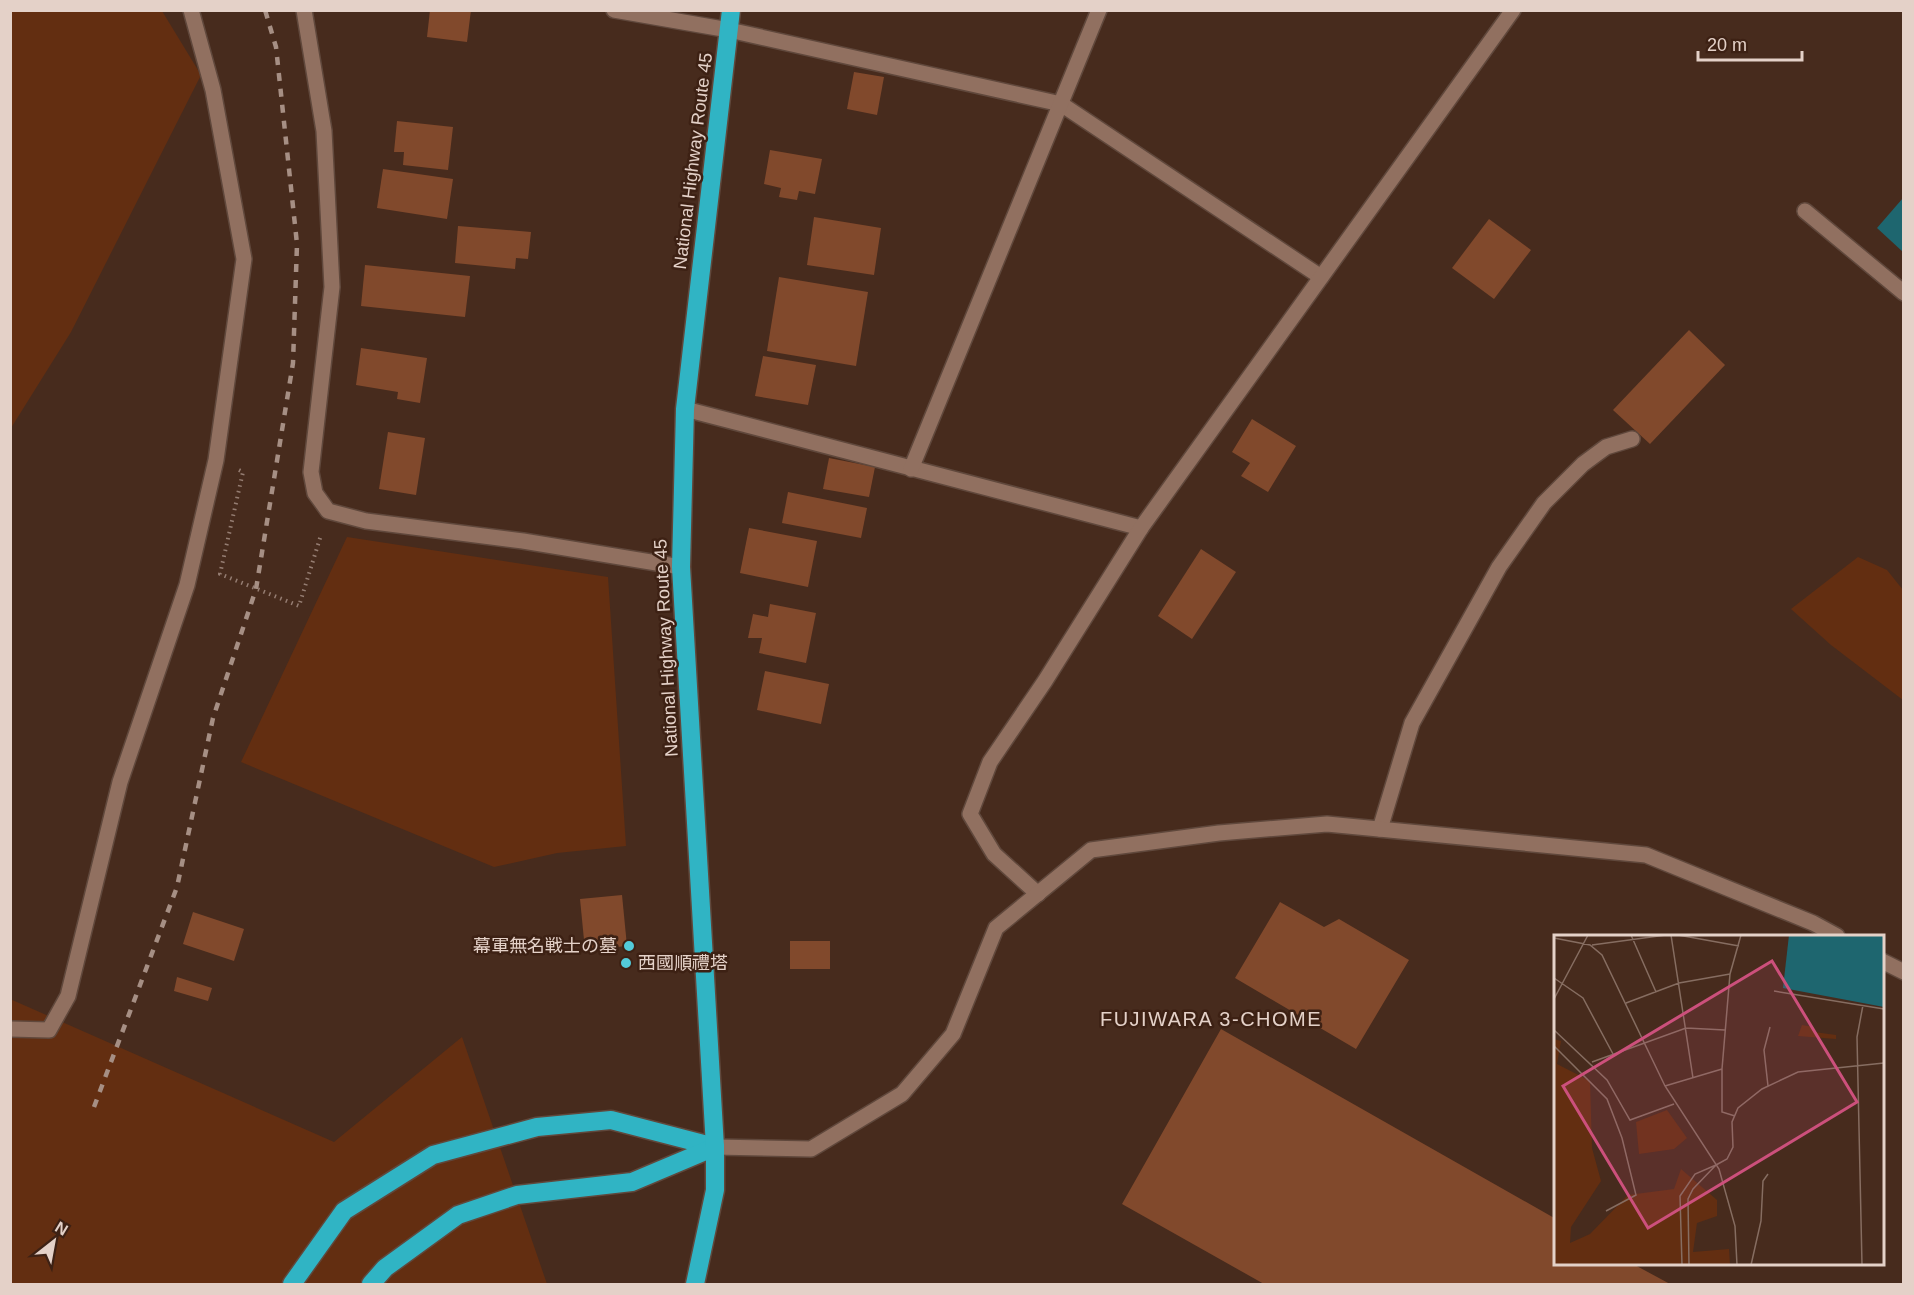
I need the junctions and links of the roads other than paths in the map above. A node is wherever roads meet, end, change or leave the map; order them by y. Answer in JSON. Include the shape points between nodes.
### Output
{"nodes":[{"id":1,"x":191,"y":10,"type":"edge"},
{"id":2,"x":304,"y":10,"type":"edge"},
{"id":3,"x":615,"y":10,"type":"edge"},
{"id":4,"x":731,"y":10,"type":"edge"},
{"id":5,"x":1100,"y":10,"type":"edge"},
{"id":6,"x":1513,"y":10,"type":"edge"},
{"id":7,"x":729,"y":30,"type":"junction"},
{"id":8,"x":1061,"y":104,"type":"junction"},
{"id":9,"x":1805,"y":211,"type":"dead end"},
{"id":10,"x":1321,"y":277,"type":"junction"},
{"id":11,"x":1904,"y":293,"type":"edge"},
{"id":12,"x":685,"y":409,"type":"junction"},
{"id":13,"x":1632,"y":439,"type":"dead end"},
{"id":14,"x":910,"y":469,"type":"junction"},
{"id":15,"x":1141,"y":528,"type":"junction"},
{"id":16,"x":681,"y":567,"type":"junction"},
{"id":17,"x":1380,"y":829,"type":"junction"},
{"id":18,"x":1038,"y":894,"type":"junction"},
{"id":19,"x":1835,"y":935,"type":"edge"},
{"id":20,"x":1884,"y":962,"type":"edge"},
{"id":21,"x":1904,"y":972,"type":"edge"},
{"id":22,"x":10,"y":1029,"type":"edge"},
{"id":23,"x":715,"y":1147,"type":"junction"},
{"id":24,"x":292,"y":1284,"type":"edge"},
{"id":25,"x":371,"y":1284,"type":"edge"},
{"id":26,"x":695,"y":1284,"type":"edge"}],
"edges":[{"from":1,"to":22,"type":"street","via":[[213,90],[244,259],[216,460],[188,585],[120,782],[68,996],[49,1030]]},
{"from":2,"to":16,"type":"street","via":[[324,131],[332,287],[311,472],[315,493],[328,511],[366,521]]},
{"from":3,"to":7,"type":"street"},
{"from":4,"to":7,"type":"highway","name":"National Highway Route 45"},
{"from":5,"to":8,"type":"street"},
{"from":6,"to":10,"type":"street"},
{"from":7,"to":8,"type":"street"},
{"from":7,"to":12,"type":"highway","name":"National Highway Route 45"},
{"from":8,"to":10,"type":"street"},
{"from":8,"to":14,"type":"street"},
{"from":9,"to":11,"type":"street"},
{"from":10,"to":15,"type":"street"},
{"from":12,"to":14,"type":"street"},
{"from":12,"to":16,"type":"highway","name":"National Highway Route 45"},
{"from":13,"to":17,"type":"street","via":[[1606,447],[1583,464],[1544,503],[1499,567],[1412,723]]},
{"from":14,"to":15,"type":"street"},
{"from":15,"to":18,"type":"street","via":[[990,762],[970,814],[994,854]]},
{"from":16,"to":23,"type":"highway","name":"National Highway Route 45"},
{"from":17,"to":18,"type":"street","via":[[1316,825],[1091,850]]},
{"from":17,"to":19,"type":"street","via":[[1646,855]]},
{"from":18,"to":23,"type":"street","via":[[996,928],[953,1034],[902,1094],[811,1149]]},
{"from":20,"to":21,"type":"street"},
{"from":23,"to":24,"type":"highway","via":[[611,1120],[537,1127],[433,1155],[344,1211]]},
{"from":23,"to":25,"type":"highway","via":[[632,1182],[518,1195],[459,1215],[385,1268]]},
{"from":23,"to":26,"type":"highway","name":"National Highway Route 45","via":[[715,1190]]}]}
